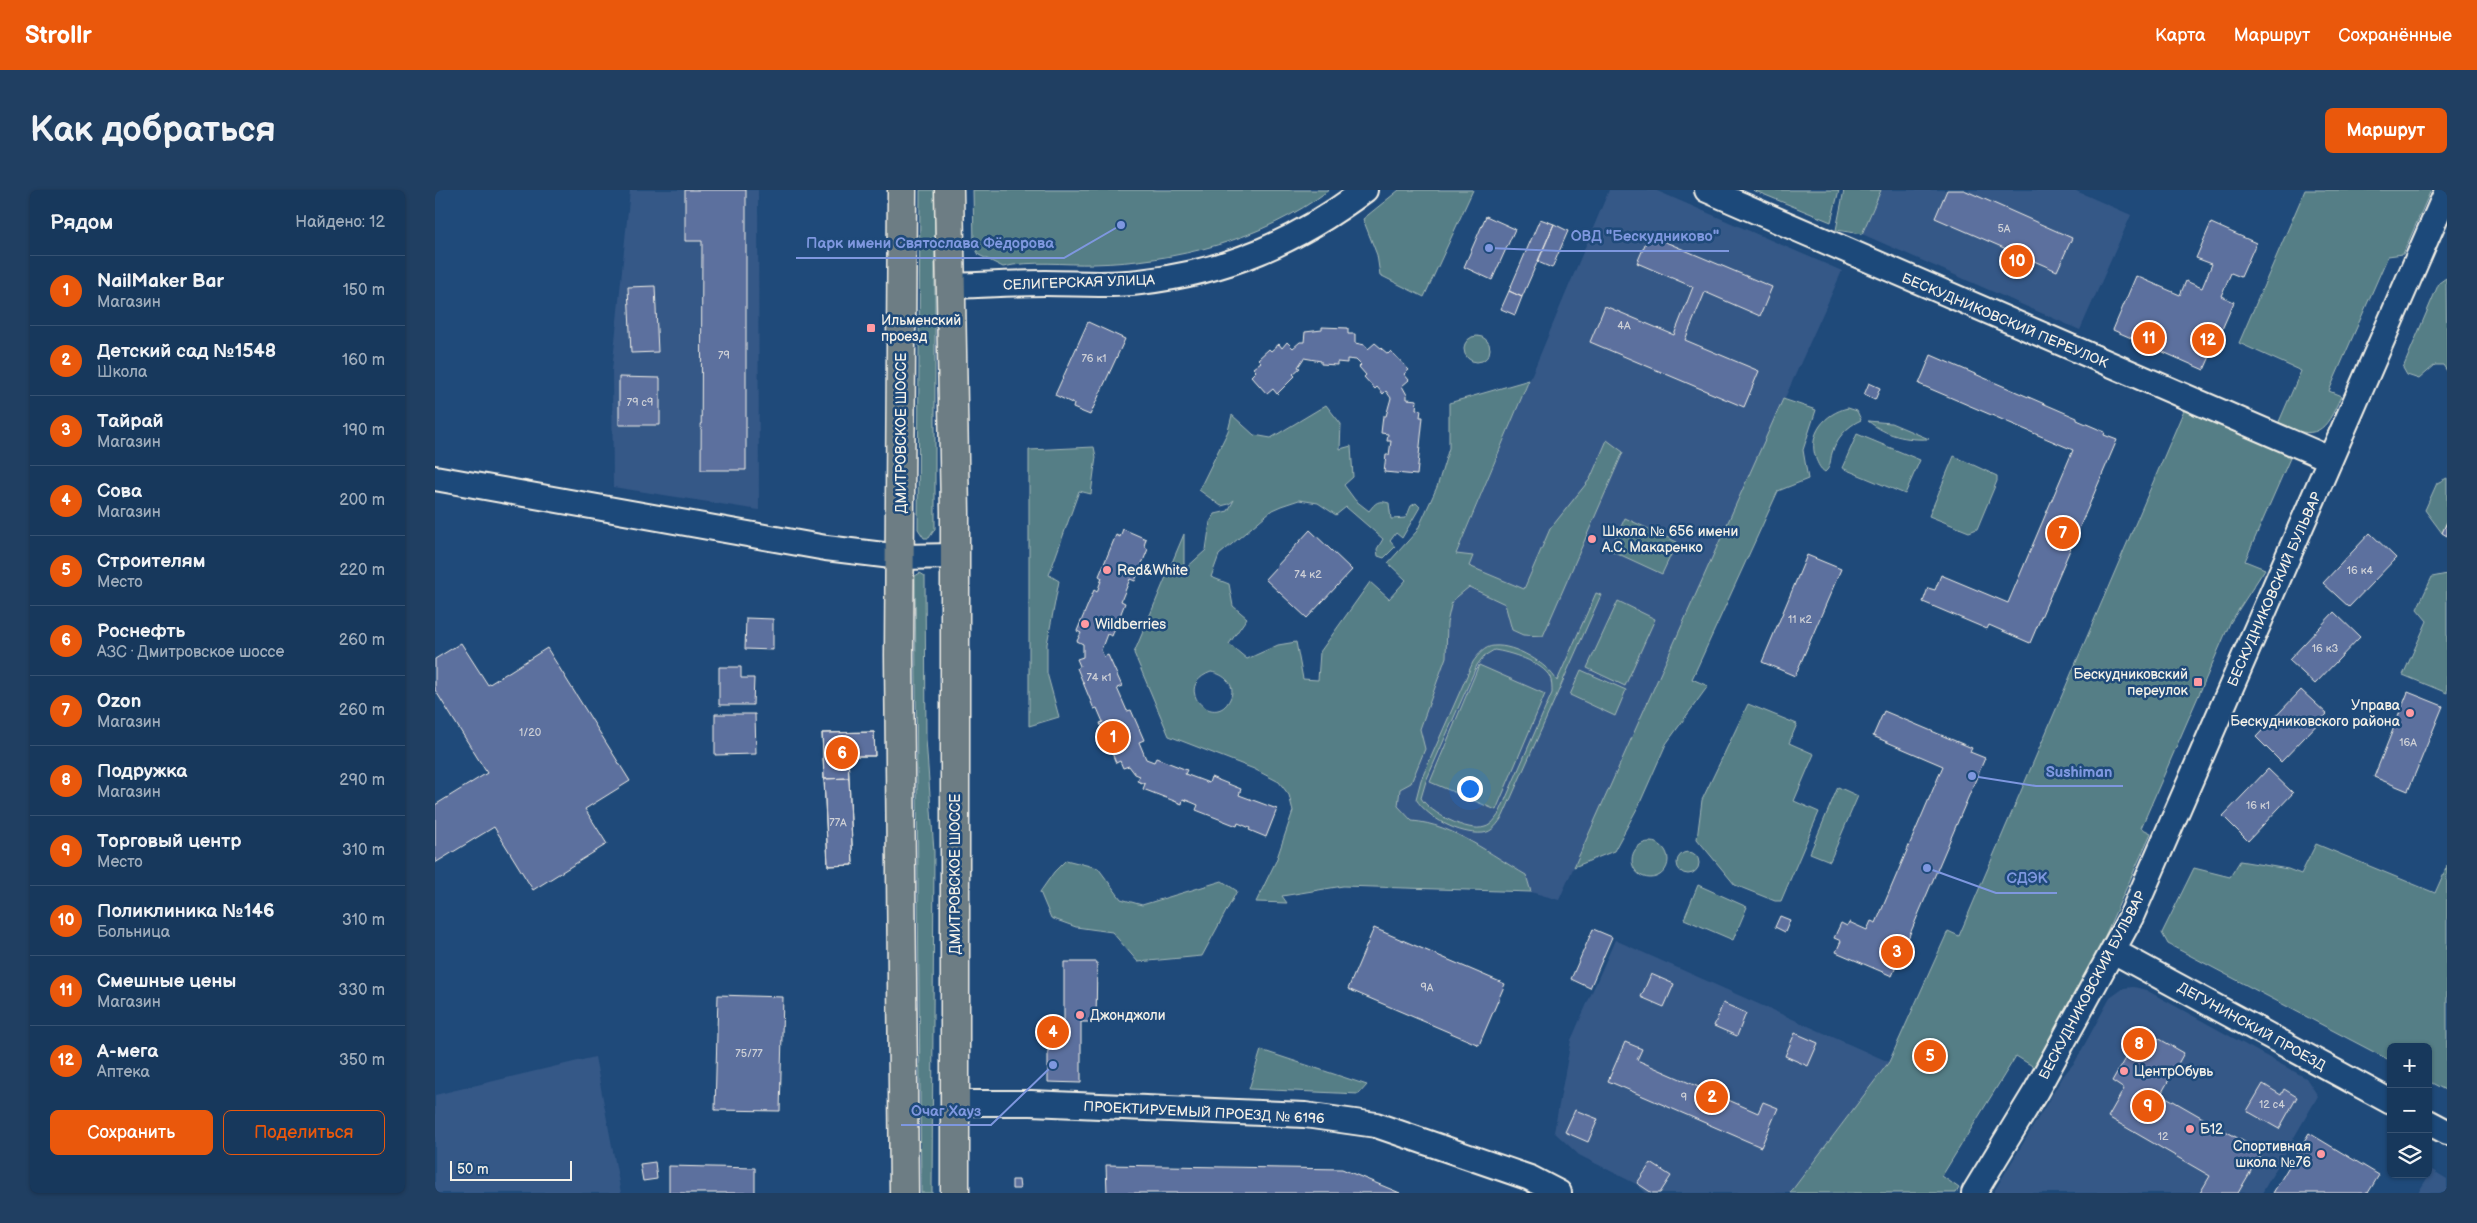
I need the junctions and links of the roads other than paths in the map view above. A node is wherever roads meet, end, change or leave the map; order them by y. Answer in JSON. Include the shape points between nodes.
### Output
{"nodes":[{"id":1,"x":902,"y":190,"type":"edge"},
{"id":2,"x":949,"y":190,"type":"edge"},
{"id":3,"x":1365,"y":190,"type":"edge"},
{"id":4,"x":1707,"y":190,"type":"edge"},
{"id":5,"x":2447,"y":191,"type":"edge"},
{"id":6,"x":951,"y":286,"type":"junction"},
{"id":7,"x":2330,"y":460,"type":"junction"},
{"id":8,"x":435,"y":478,"type":"edge"},
{"id":9,"x":955,"y":556,"type":"junction"},
{"id":10,"x":900,"y":557,"type":"junction"},
{"id":11,"x":2113,"y":951,"type":"junction"},
{"id":12,"x":2387,"y":1100,"type":"edge"},
{"id":13,"x":956,"y":1103,"type":"junction"},
{"id":14,"x":2432,"y":1124,"type":"edge"},
{"id":15,"x":2447,"y":1132,"type":"edge"},
{"id":16,"x":905,"y":1193,"type":"edge"},
{"id":17,"x":955,"y":1193,"type":"edge"},
{"id":18,"x":1559,"y":1193,"type":"edge"},
{"id":19,"x":1974,"y":1193,"type":"edge"}],
"edges":[{"from":1,"to":10,"type":"main road","name":"ДМИТРОВСКОЕ ШОССЕ"},
{"from":2,"to":6,"type":"main road","name":"ДМИТРОВСКОЕ ШОССЕ"},
{"from":3,"to":6,"type":"street","name":"СЕЛИГЕРСКАЯ УЛИЦА","via":[[1287,240],[1247,258],[1197,273],[1138,283]]},
{"from":4,"to":7,"type":"street","name":"БЕСКУДНИКОВСКИЙ ПЕРЕУЛОК"},
{"from":5,"to":7,"type":"street","name":"БЕСКУДНИКОВСКИЙ БУЛЬВАР"},
{"from":6,"to":9,"type":"main road","name":"ДМИТРОВСКОЕ ШОССЕ"},
{"from":7,"to":11,"type":"street","name":"БЕСКУДНИКОВСКИЙ БУЛЬВАР","via":[[2149,876]]},
{"from":8,"to":10,"type":"street","via":[[826,548]]},
{"from":9,"to":10,"type":"street"},
{"from":9,"to":13,"type":"main road","name":"ДМИТРОВСКОЕ ШОССЕ"},
{"from":10,"to":16,"type":"main road","name":"ДМИТРОВСКОЕ ШОССЕ"},
{"from":11,"to":12,"type":"street","name":"ДЕГУНИНСКИЙ ПРОЕЗД"},
{"from":11,"to":19,"type":"street","name":"БЕСКУДНИКОВСКИЙ БУЛЬВАР","via":[[2036,1091]]},
{"from":13,"to":17,"type":"main road","name":"ДМИТРОВСКОЕ ШОССЕ"},
{"from":13,"to":18,"type":"street","name":"ПРОЕКТИРУЕМЫЙ ПРОЕЗД № 6196","via":[[1036,1103],[1305,1115],[1375,1125],[1530,1178]]},
{"from":14,"to":15,"type":"street"}]}
